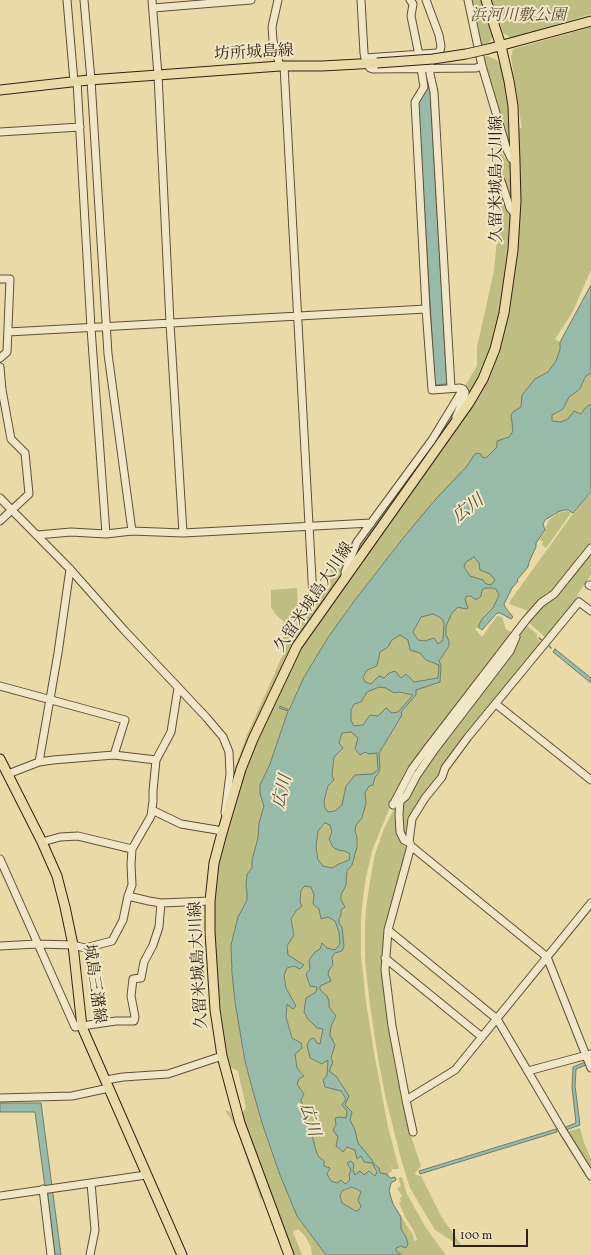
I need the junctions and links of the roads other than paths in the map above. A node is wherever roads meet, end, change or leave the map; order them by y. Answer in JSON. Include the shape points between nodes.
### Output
{"nodes":[{"id":1,"x":67,"y":0,"type":"edge"},
{"id":2,"x":84,"y":0,"type":"edge"},
{"id":3,"x":152,"y":0,"type":"edge"},
{"id":4,"x":251,"y":0,"type":"edge"},
{"id":5,"x":278,"y":0,"type":"edge"},
{"id":6,"x":361,"y":0,"type":"edge"},
{"id":7,"x":412,"y":0,"type":"edge"},
{"id":8,"x":426,"y":0,"type":"edge"},
{"id":9,"x":468,"y":0,"type":"edge"},
{"id":10,"x":486,"y":0,"type":"edge"},
{"id":11,"x":153,"y":8,"type":"junction"},
{"id":12,"x":591,"y":21,"type":"edge"},
{"id":13,"x":504,"y":45,"type":"junction"},
{"id":14,"x":429,"y":54,"type":"junction"},
{"id":15,"x":419,"y":55,"type":"junction"},
{"id":16,"x":365,"y":61,"type":"junction"},
{"id":17,"x":282,"y":66,"type":"junction"},
{"id":18,"x":482,"y":66,"type":"junction"},
{"id":19,"x":421,"y":68,"type":"junction"},
{"id":20,"x":429,"y":68,"type":"junction"},
{"id":21,"x":158,"y":75,"type":"junction"},
{"id":22,"x":90,"y":80,"type":"junction"},
{"id":23,"x":76,"y":81,"type":"junction"},
{"id":24,"x":0,"y":90,"type":"edge"},
{"id":25,"x":80,"y":126,"type":"junction"},
{"id":26,"x":0,"y":132,"type":"edge"},
{"id":27,"x":515,"y":162,"type":"junction"},
{"id":28,"x":494,"y":178,"type":"dead end"},
{"id":29,"x":515,"y":214,"type":"junction"},
{"id":30,"x":0,"y":279,"type":"edge"},
{"id":31,"x":426,"y":309,"type":"junction"},
{"id":32,"x":298,"y":316,"type":"junction"},
{"id":33,"x":170,"y":323,"type":"junction"},
{"id":34,"x":106,"y":327,"type":"junction"},
{"id":35,"x":92,"y":328,"type":"junction"},
{"id":36,"x":8,"y":332,"type":"junction"},
{"id":37,"x":0,"y":358,"type":"edge"},
{"id":38,"x":0,"y":367,"type":"edge"},
{"id":39,"x":450,"y":388,"type":"junction"},
{"id":40,"x":463,"y":389,"type":"junction"},
{"id":41,"x":1,"y":390,"type":"edge"},
{"id":42,"x":455,"y":423,"type":"junction"},
{"id":43,"x":0,"y":498,"type":"edge"},
{"id":44,"x":11,"y":510,"type":"junction"},
{"id":45,"x":0,"y":521,"type":"edge"},
{"id":46,"x":371,"y":523,"type":"junction"},
{"id":47,"x":309,"y":525,"type":"junction"},
{"id":48,"x":132,"y":531,"type":"junction"},
{"id":49,"x":183,"y":532,"type":"junction"},
{"id":50,"x":106,"y":534,"type":"junction"},
{"id":51,"x":37,"y":535,"type":"junction"},
{"id":52,"x":591,"y":548,"type":"edge"},
{"id":53,"x":70,"y":569,"type":"junction"},
{"id":54,"x":345,"y":578,"type":"junction"},
{"id":55,"x":313,"y":598,"type":"dead end"},
{"id":56,"x":591,"y":611,"type":"edge"},
{"id":57,"x":0,"y":686,"type":"edge"},
{"id":58,"x":178,"y":688,"type":"junction"},
{"id":59,"x":50,"y":700,"type":"junction"},
{"id":60,"x":496,"y":704,"type":"junction"},
{"id":61,"x":114,"y":755,"type":"junction"},
{"id":62,"x":0,"y":759,"type":"edge"},
{"id":63,"x":156,"y":760,"type":"junction"},
{"id":64,"x":39,"y":762,"type":"junction"},
{"id":65,"x":8,"y":774,"type":"junction"},
{"id":66,"x":591,"y":780,"type":"edge"},
{"id":67,"x":152,"y":810,"type":"junction"},
{"id":68,"x":222,"y":833,"type":"junction"},
{"id":69,"x":42,"y":842,"type":"junction"},
{"id":70,"x":410,"y":845,"type":"junction"},
{"id":71,"x":132,"y":849,"type":"junction"},
{"id":72,"x":0,"y":859,"type":"edge"},
{"id":73,"x":128,"y":896,"type":"junction"},
{"id":74,"x":210,"y":901,"type":"junction"},
{"id":75,"x":161,"y":903,"type":"junction"},
{"id":76,"x":591,"y":903,"type":"edge"},
{"id":77,"x":388,"y":930,"type":"junction"},
{"id":78,"x":37,"y":944,"type":"junction"},
{"id":79,"x":73,"y":945,"type":"junction"},
{"id":80,"x":0,"y":946,"type":"edge"},
{"id":81,"x":547,"y":957,"type":"junction"},
{"id":82,"x":385,"y":958,"type":"junction"},
{"id":83,"x":497,"y":1019,"type":"junction"},
{"id":84,"x":82,"y":1027,"type":"junction"},
{"id":85,"x":482,"y":1037,"type":"junction"},
{"id":86,"x":589,"y":1055,"type":"edge"},
{"id":87,"x":222,"y":1056,"type":"junction"},
{"id":88,"x":591,"y":1068,"type":"edge"},
{"id":89,"x":528,"y":1071,"type":"junction"},
{"id":90,"x":107,"y":1084,"type":"junction"},
{"id":91,"x":0,"y":1098,"type":"edge"},
{"id":92,"x":406,"y":1100,"type":"junction"},
{"id":93,"x":413,"y":1132,"type":"dead end"},
{"id":94,"x":146,"y":1175,"type":"junction"},
{"id":95,"x":591,"y":1176,"type":"edge"},
{"id":96,"x":91,"y":1182,"type":"junction"},
{"id":97,"x":44,"y":1189,"type":"junction"},
{"id":98,"x":0,"y":1196,"type":"edge"},
{"id":99,"x":51,"y":1255,"type":"edge"},
{"id":100,"x":90,"y":1255,"type":"edge"},
{"id":101,"x":182,"y":1255,"type":"edge"},
{"id":102,"x":289,"y":1255,"type":"edge"}],
"edges":[{"from":1,"to":23,"type":"street"},
{"from":2,"to":22,"type":"street"},
{"from":3,"to":11,"type":"street"},
{"from":4,"to":11,"type":"street"},
{"from":5,"to":17,"type":"street","via":[[272,27]]},
{"from":6,"to":16,"type":"street"},
{"from":7,"to":15,"type":"street","via":[[411,16]]},
{"from":8,"to":14,"type":"street","via":[[441,46],[437,53]]},
{"from":9,"to":18,"type":"street"},
{"from":10,"to":13,"type":"main road","name":"久留米城島大川線"},
{"from":11,"to":21,"type":"street"},
{"from":12,"to":13,"type":"main road","name":"坊所城島線"},
{"from":13,"to":16,"type":"main road","name":"坊所城島線","bridge":true,"via":[[434,59],[377,63]]},
{"from":13,"to":27,"type":"main road","name":"久留米城島大川線","via":[[513,106]]},
{"from":14,"to":15,"type":"street"},
{"from":14,"to":20,"type":"street"},
{"from":15,"to":16,"type":"street","via":[[370,57]]},
{"from":16,"to":17,"type":"main road","name":"坊所城島線"},
{"from":16,"to":19,"type":"street","via":[[373,69]]},
{"from":17,"to":21,"type":"main road","name":"坊所城島線"},
{"from":17,"to":32,"type":"street"},
{"from":18,"to":20,"type":"street"},
{"from":18,"to":27,"type":"street","via":[[506,150]]},
{"from":19,"to":20,"type":"street"},
{"from":19,"to":31,"type":"street","via":[[424,87],[415,102]]},
{"from":20,"to":39,"type":"street","via":[[434,92]]},
{"from":21,"to":22,"type":"main road","name":"坊所城島線"},
{"from":21,"to":33,"type":"street"},
{"from":22,"to":23,"type":"main road","name":"坊所城島線"},
{"from":22,"to":34,"type":"street"},
{"from":23,"to":24,"type":"main road","name":"坊所城島線"},
{"from":23,"to":25,"type":"street"},
{"from":25,"to":26,"type":"street"},
{"from":25,"to":35,"type":"street"},
{"from":27,"to":29,"type":"main road","name":"久留米城島大川線"},
{"from":28,"to":29,"type":"street","via":[[501,182],[510,208]]},
{"from":29,"to":42,"type":"main road","name":"久留米城島大川線","via":[[513,250],[504,312],[495,349],[484,379]]},
{"from":30,"to":36,"type":"street","via":[[10,279]]},
{"from":31,"to":32,"type":"street"},
{"from":31,"to":39,"type":"street","via":[[432,390]]},
{"from":32,"to":33,"type":"street"},
{"from":32,"to":47,"type":"street"},
{"from":33,"to":34,"type":"street"},
{"from":33,"to":49,"type":"street"},
{"from":34,"to":35,"type":"street"},
{"from":34,"to":48,"type":"street"},
{"from":35,"to":36,"type":"street"},
{"from":35,"to":50,"type":"street"},
{"from":36,"to":37,"type":"street","via":[[7,352]]},
{"from":38,"to":41,"type":"street"},
{"from":39,"to":40,"type":"street"},
{"from":40,"to":42,"type":"street","via":[[465,396]]},
{"from":40,"to":46,"type":"street","via":[[432,440]]},
{"from":41,"to":44,"type":"street","via":[[11,440],[25,453],[29,494]]},
{"from":42,"to":54,"type":"main road","name":"久留米城島大川線"},
{"from":43,"to":44,"type":"street"},
{"from":44,"to":45,"type":"street"},
{"from":44,"to":51,"type":"street"},
{"from":46,"to":47,"type":"street"},
{"from":46,"to":54,"type":"street","via":[[357,542]]},
{"from":47,"to":49,"type":"street"},
{"from":47,"to":55,"type":"street"},
{"from":48,"to":49,"type":"street"},
{"from":48,"to":50,"type":"street"},
{"from":50,"to":51,"type":"street","via":[[71,532]]},
{"from":51,"to":53,"type":"street"},
{"from":52,"to":70,"type":"street","via":[[554,594],[541,602],[526,620],[412,769],[393,805],[400,801],[400,832]]},
{"from":53,"to":58,"type":"street"},
{"from":53,"to":59,"type":"street"},
{"from":54,"to":68,"type":"main road","name":"久留米城島大川線","via":[[297,646],[282,675],[241,769]]},
{"from":56,"to":60,"type":"street","via":[[579,602]]},
{"from":57,"to":59,"type":"street"},
{"from":58,"to":63,"type":"street","via":[[171,732]]},
{"from":58,"to":68,"type":"street","via":[[223,737],[229,752],[230,774]]},
{"from":59,"to":61,"type":"street","via":[[125,720]]},
{"from":59,"to":64,"type":"street"},
{"from":60,"to":66,"type":"street"},
{"from":60,"to":70,"type":"street","via":[[445,768],[442,777],[412,819]]},
{"from":61,"to":63,"type":"street"},
{"from":61,"to":64,"type":"street"},
{"from":62,"to":65,"type":"main road","name":"城島三潴線"},
{"from":63,"to":67,"type":"street"},
{"from":64,"to":65,"type":"street"},
{"from":65,"to":69,"type":"main road","name":"城島三潴線"},
{"from":67,"to":68,"type":"street","via":[[181,824]]},
{"from":67,"to":71,"type":"street"},
{"from":68,"to":74,"type":"main road","name":"久留米城島大川線","via":[[214,863]]},
{"from":69,"to":71,"type":"street","via":[[78,836]]},
{"from":69,"to":79,"type":"main road","name":"城島三潴線","via":[[57,876]]},
{"from":70,"to":77,"type":"street"},
{"from":70,"to":81,"type":"street"},
{"from":71,"to":73,"type":"street","via":[[132,885]]},
{"from":72,"to":78,"type":"street"},
{"from":73,"to":75,"type":"street"},
{"from":73,"to":79,"type":"street","via":[[123,920],[112,941],[86,948]]},
{"from":74,"to":75,"type":"street"},
{"from":74,"to":87,"type":"main road","name":"久留米城島大川線","via":[[212,972]]},
{"from":75,"to":84,"type":"street","via":[[159,926],[144,962],[141,978],[133,980],[131,996],[134,1021]]},
{"from":76,"to":81,"type":"street"},
{"from":77,"to":82,"type":"street"},
{"from":77,"to":83,"type":"street"},
{"from":78,"to":79,"type":"street"},
{"from":78,"to":80,"type":"street"},
{"from":78,"to":84,"type":"street","via":[[75,1027]]},
{"from":79,"to":84,"type":"main road","name":"城島三潴線"},
{"from":81,"to":83,"type":"street"},
{"from":81,"to":86,"type":"street"},
{"from":82,"to":85,"type":"street"},
{"from":82,"to":92,"type":"street","via":[[392,1026]]},
{"from":83,"to":85,"type":"street"},
{"from":83,"to":89,"type":"street"},
{"from":84,"to":90,"type":"main road","name":"城島三潴線"},
{"from":85,"to":92,"type":"street","via":[[455,1070]]},
{"from":86,"to":88,"type":"street"},
{"from":86,"to":89,"type":"street"},
{"from":87,"to":90,"type":"street","via":[[168,1074],[123,1077]]},
{"from":87,"to":102,"type":"main road","name":"久留米城島大川線","via":[[240,1123]]},
{"from":89,"to":95,"type":"street"},
{"from":90,"to":91,"type":"street","via":[[72,1096]]},
{"from":90,"to":94,"type":"main road","name":"城島三潴線"},
{"from":92,"to":93,"type":"street"},
{"from":94,"to":96,"type":"street"},
{"from":94,"to":101,"type":"main road","name":"城島三潴線"},
{"from":96,"to":97,"type":"street"},
{"from":96,"to":100,"type":"street","via":[[96,1230]]},
{"from":97,"to":98,"type":"street"},
{"from":97,"to":99,"type":"street"}]}
